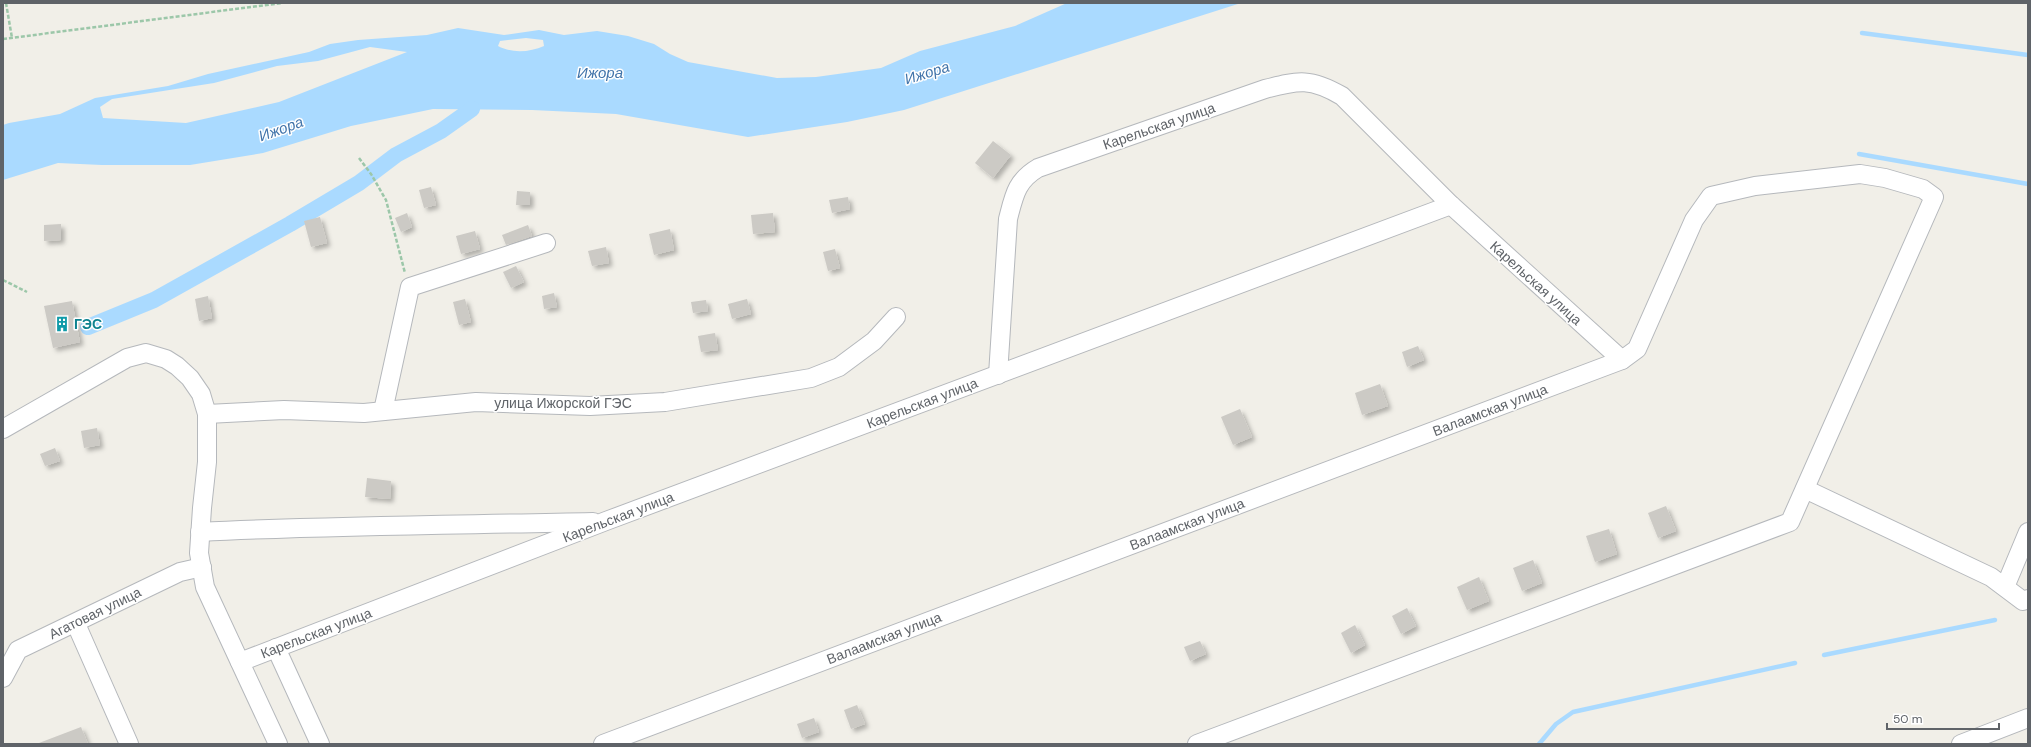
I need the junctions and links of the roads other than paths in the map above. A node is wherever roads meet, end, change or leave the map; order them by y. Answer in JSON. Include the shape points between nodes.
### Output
{"nodes":[{"id":1,"x":1451,"y":205,"type":"junction"},
{"id":2,"x":546,"y":243,"type":"dead end"},
{"id":3,"x":896,"y":317,"type":"dead end"},
{"id":4,"x":1622,"y":360,"type":"junction"},
{"id":5,"x":998,"y":375,"type":"junction"},
{"id":6,"x":383,"y":412,"type":"junction"},
{"id":7,"x":207,"y":414,"type":"junction"},
{"id":8,"x":3,"y":429,"type":"edge"},
{"id":9,"x":1805,"y":489,"type":"junction"},
{"id":10,"x":606,"y":521,"type":"junction"},
{"id":11,"x":200,"y":532,"type":"junction"},
{"id":12,"x":2028,"y":532,"type":"edge"},
{"id":13,"x":202,"y":567,"type":"junction"},
{"id":14,"x":2005,"y":587,"type":"junction"},
{"id":15,"x":2028,"y":599,"type":"edge"},
{"id":16,"x":76,"y":624,"type":"junction"},
{"id":17,"x":276,"y":648,"type":"junction"},
{"id":18,"x":240,"y":662,"type":"junction"},
{"id":19,"x":3,"y":678,"type":"edge"},
{"id":20,"x":2028,"y":718,"type":"edge"},
{"id":21,"x":129,"y":744,"type":"edge"},
{"id":22,"x":278,"y":744,"type":"edge"},
{"id":23,"x":320,"y":744,"type":"edge"},
{"id":24,"x":603,"y":744,"type":"edge"},
{"id":25,"x":1197,"y":744,"type":"edge"},
{"id":26,"x":1961,"y":744,"type":"edge"}],
"edges":[{"from":1,"to":4,"type":"street","name":"Карельская улица"},
{"from":1,"to":5,"type":"street","name":"Карельская улица"},
{"from":1,"to":5,"type":"street","name":"Карельская улица","via":[[1342,96],[1327,87],[1311,82],[1293,81],[1265,89],[1038,168],[1027,174],[1019,185],[1008,219]]},
{"from":2,"to":6,"type":"street","via":[[410,287]]},
{"from":3,"to":6,"type":"street","name":"улица Ижорской ГЭС","via":[[874,341],[839,367],[812,378],[665,402],[590,406],[476,402]]},
{"from":4,"to":9,"type":"street","name":"Валаамская улица","via":[[1637,349],[1694,220],[1711,196],[1755,186],[1860,174],[1923,189],[1934,197]]},
{"from":4,"to":24,"type":"street","name":"Валаамская улица"},
{"from":5,"to":10,"type":"street","name":"Карельская улица"},
{"from":6,"to":7,"type":"street","name":"улица Ижорской ГЭС","via":[[364,414],[284,410]]},
{"from":7,"to":8,"type":"street","via":[[201,394],[190,378],[166,359],[146,353],[127,358]]},
{"from":7,"to":11,"type":"street","via":[[207,462]]},
{"from":9,"to":14,"type":"street","via":[[1991,577]]},
{"from":9,"to":25,"type":"street","via":[[1790,522]]},
{"from":10,"to":11,"type":"street","via":[[441,526],[342,525]]},
{"from":10,"to":17,"type":"street","name":"Карельская улица"},
{"from":11,"to":13,"type":"street","via":[[199,553]]},
{"from":12,"to":14,"type":"street"},
{"from":13,"to":16,"type":"street","name":"Агатовая улица","via":[[180,572]]},
{"from":13,"to":18,"type":"street","via":[[205,586]]},
{"from":14,"to":15,"type":"street","via":[[2023,601]]},
{"from":16,"to":19,"type":"street","name":"Агатовая улица","via":[[18,650]]},
{"from":16,"to":21,"type":"street"},
{"from":17,"to":18,"type":"street","name":"Карельская улица"},
{"from":17,"to":23,"type":"street"},
{"from":18,"to":22,"type":"street"},
{"from":20,"to":26,"type":"street"}]}
